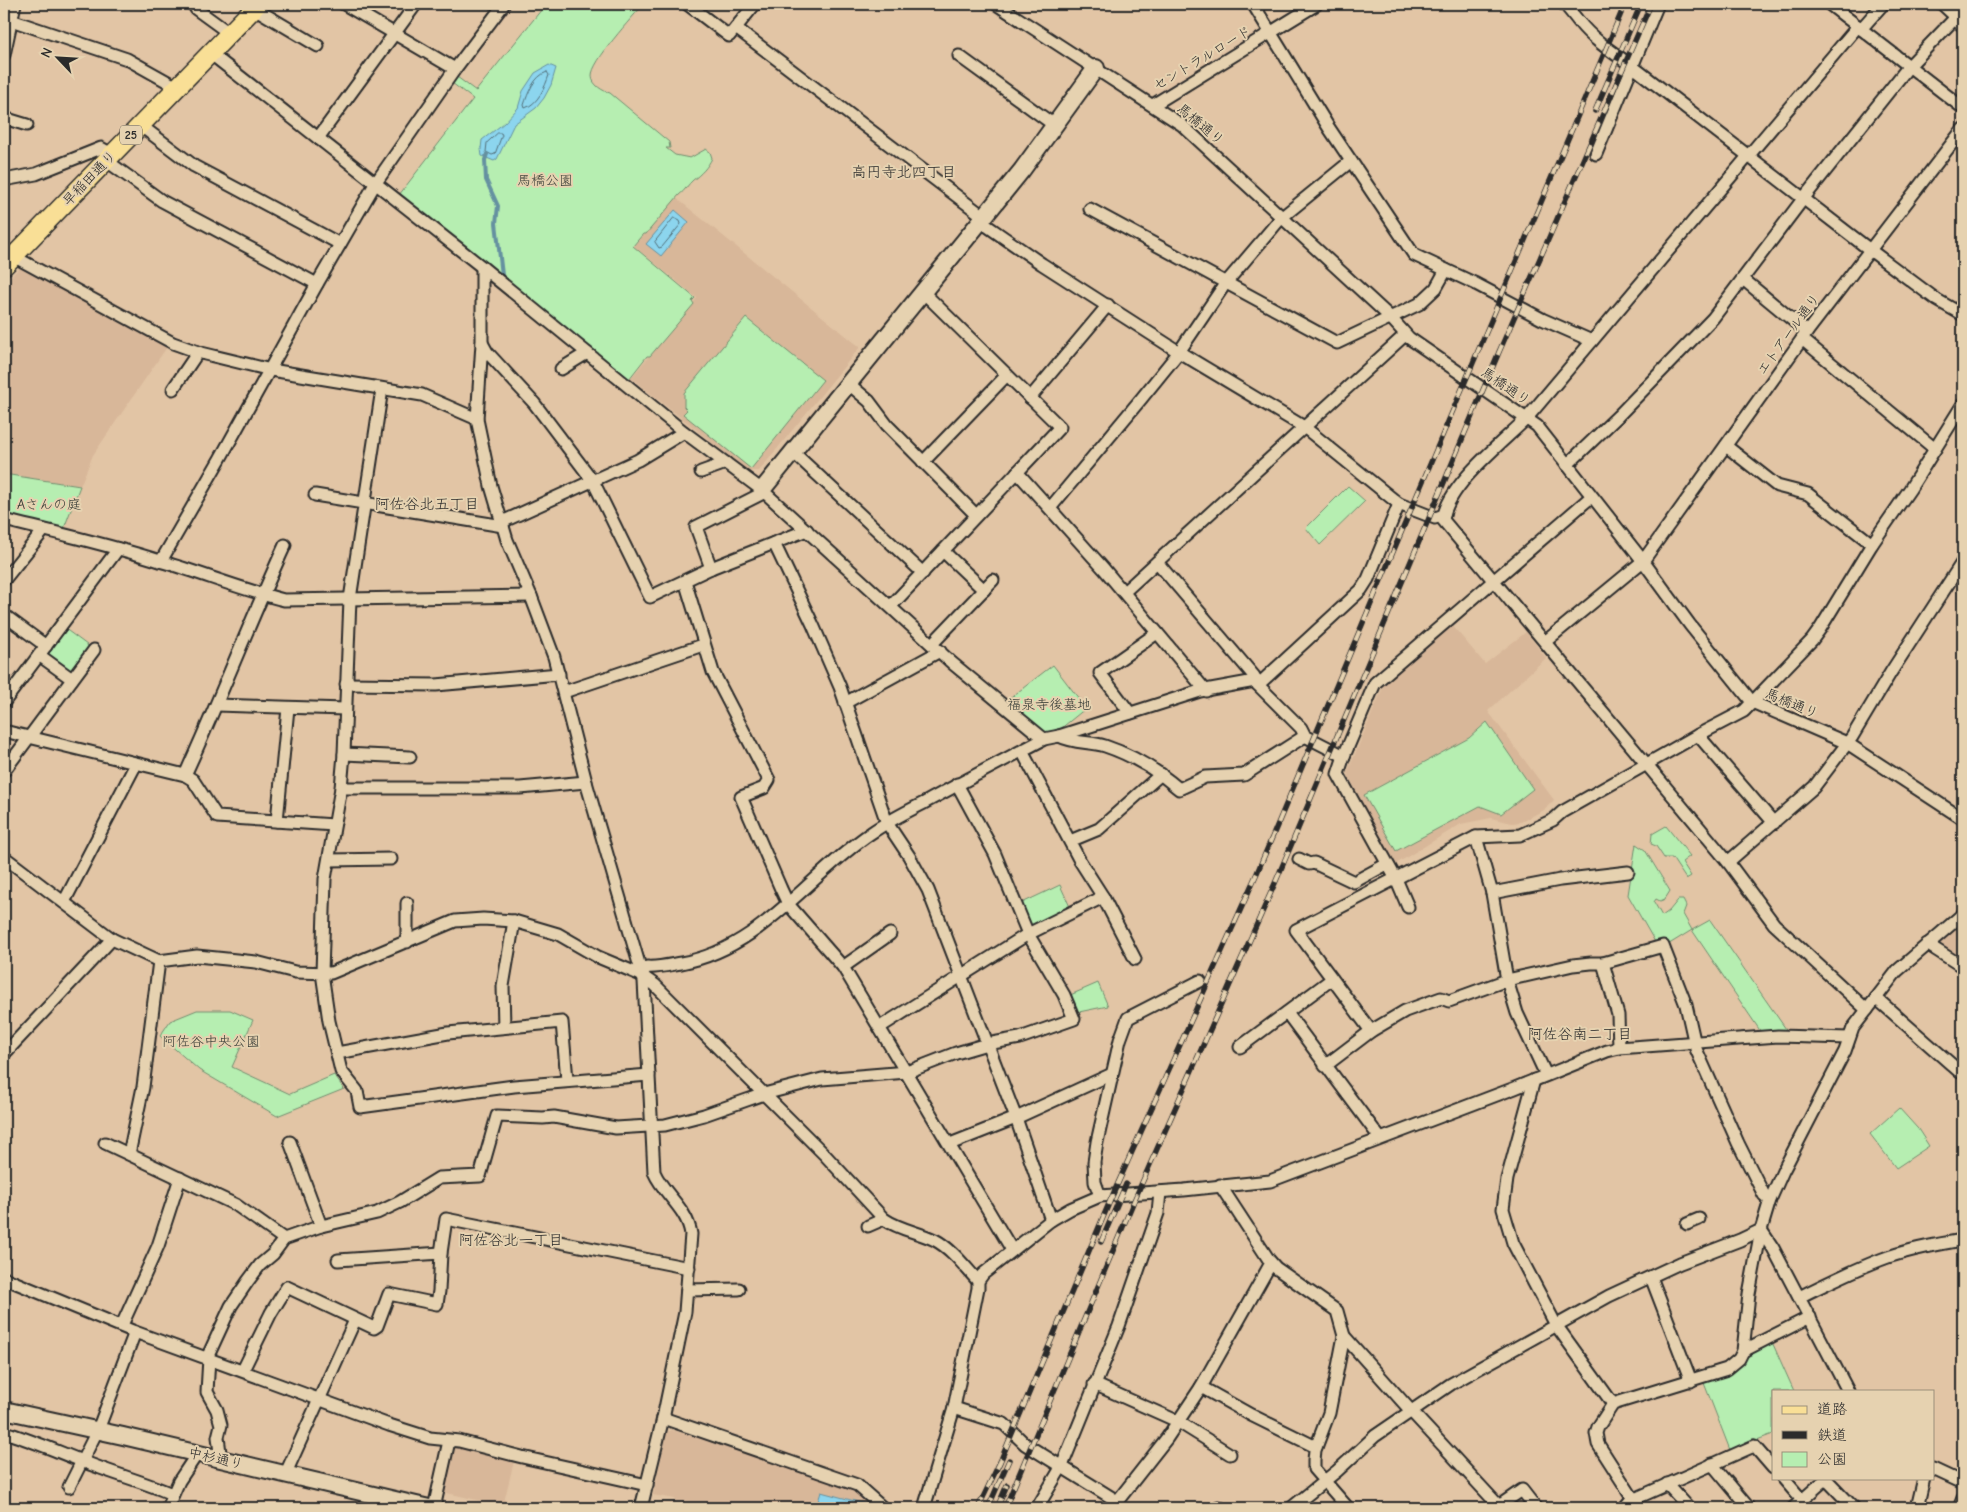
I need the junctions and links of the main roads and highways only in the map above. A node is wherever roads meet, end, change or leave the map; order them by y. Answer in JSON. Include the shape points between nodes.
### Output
{"nodes":[{"id":1,"x":256,"y":6,"type":"edge"},
{"id":2,"x":9,"y":261,"type":"edge"}],
"edges":[{"from":1,"to":2,"type":"main road","name":"早稲田通り","number":"25"}]}
